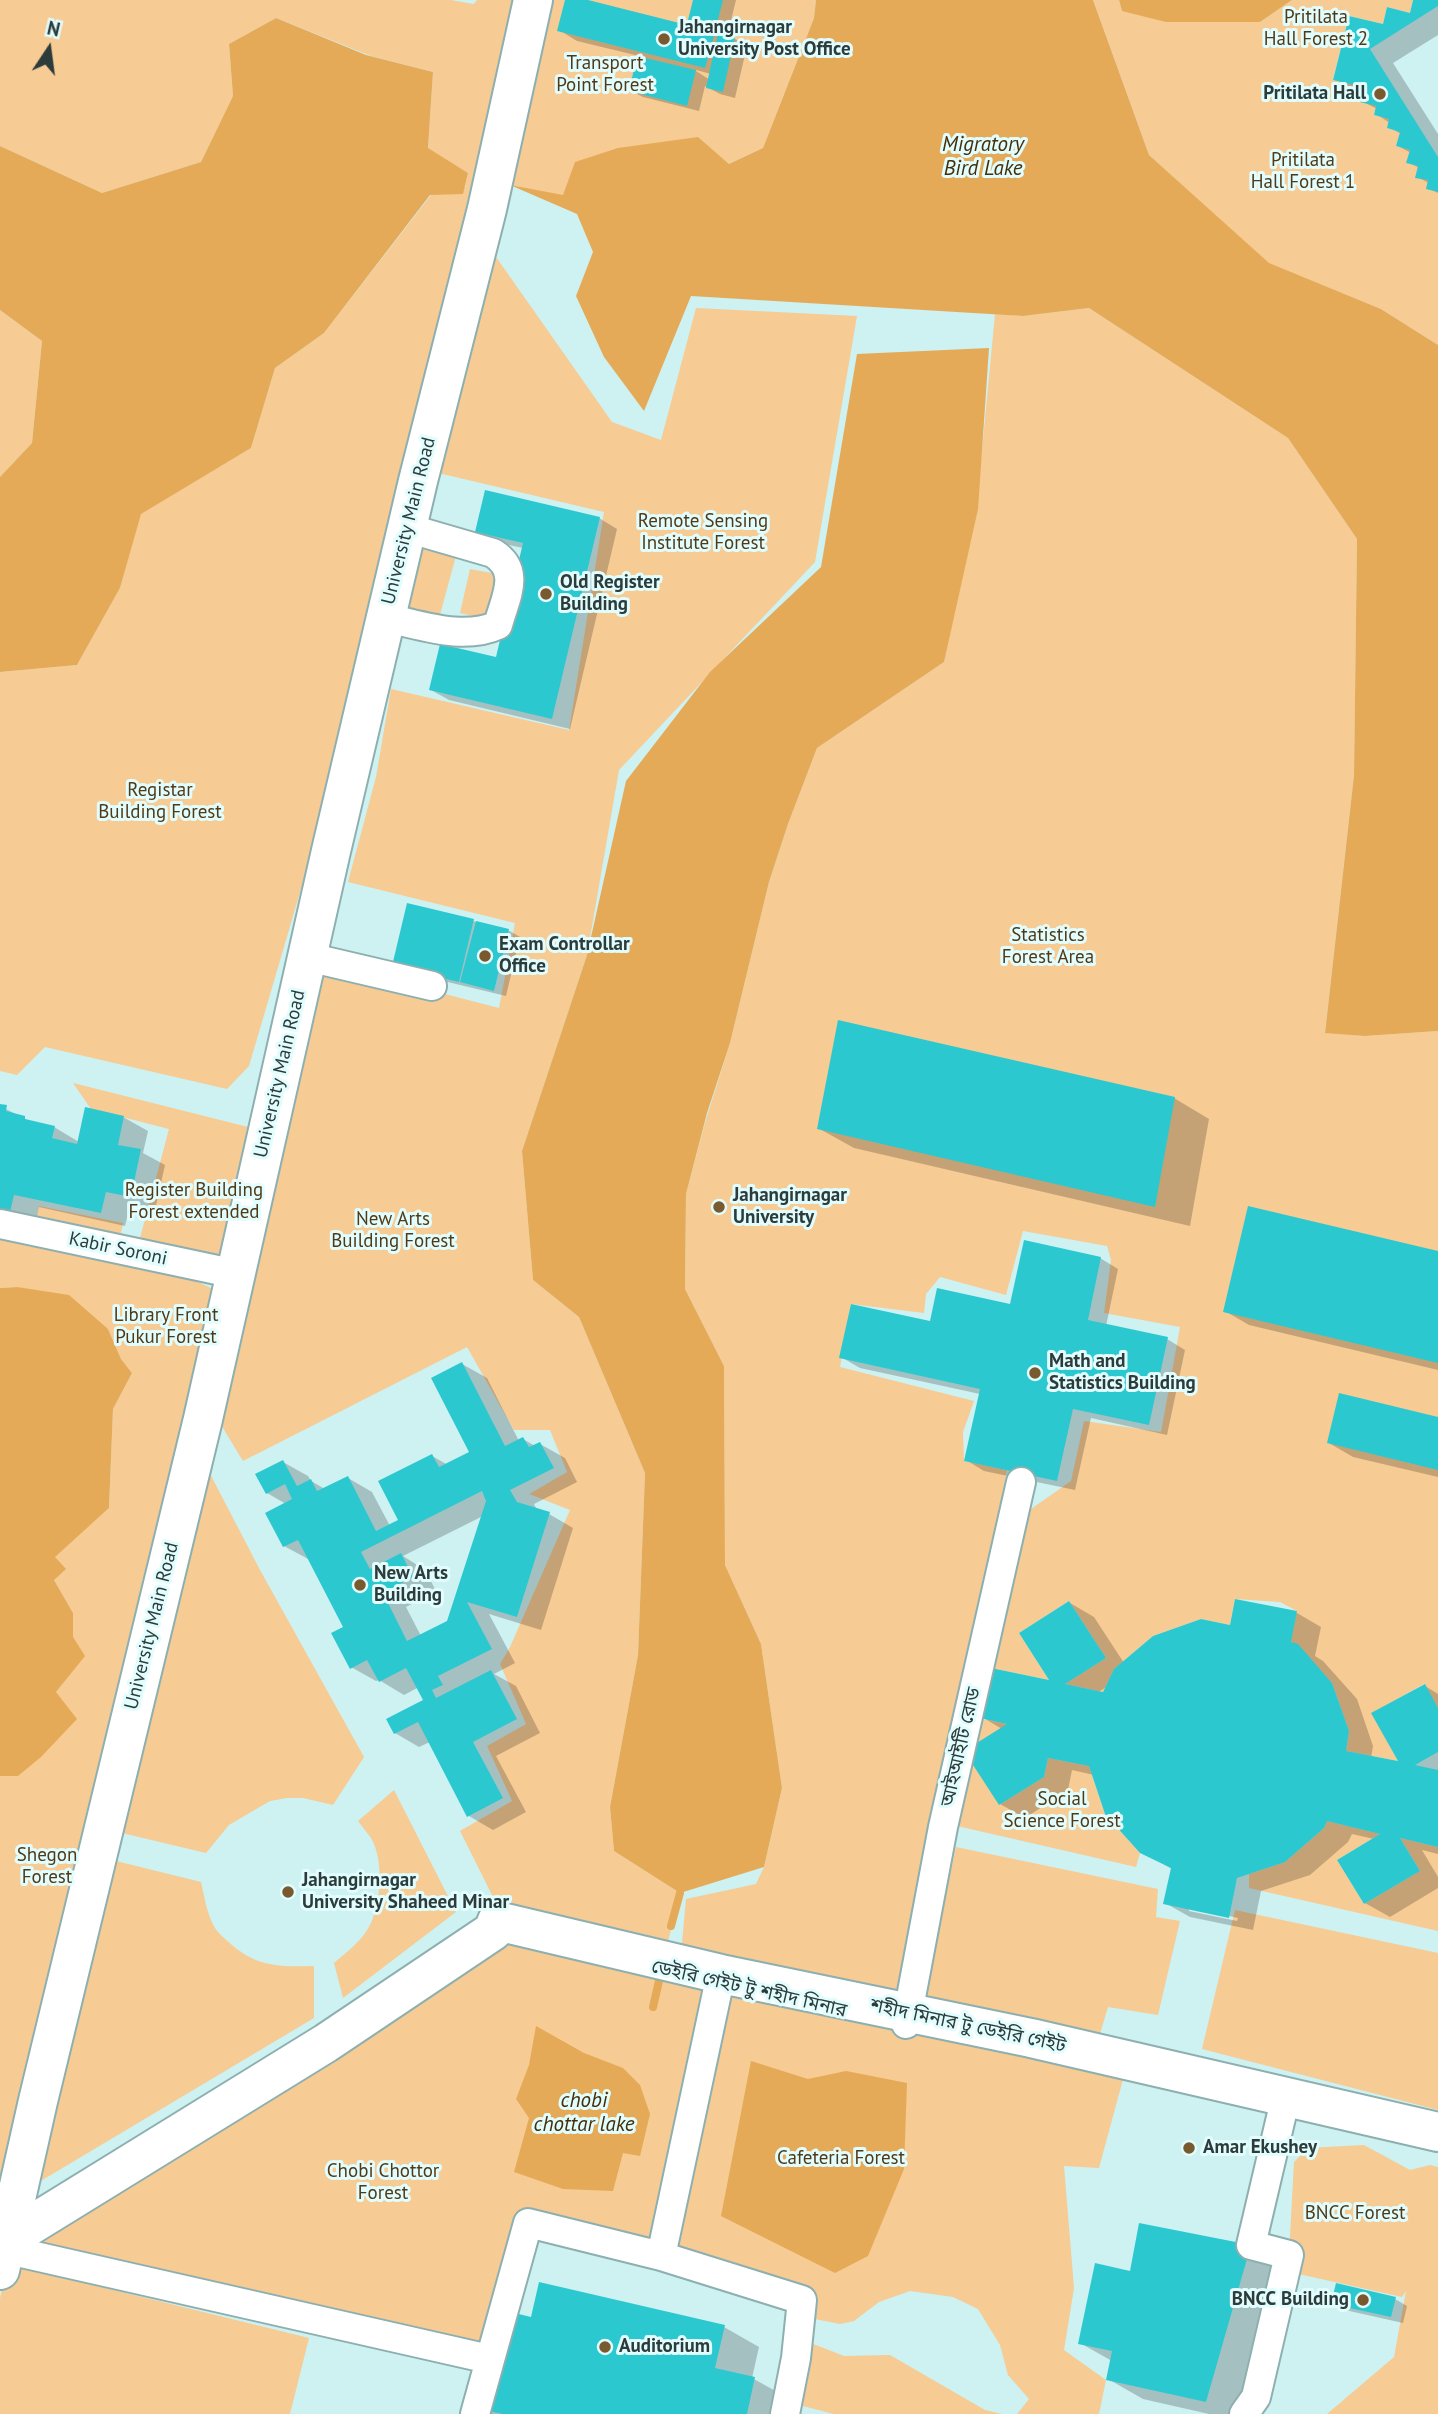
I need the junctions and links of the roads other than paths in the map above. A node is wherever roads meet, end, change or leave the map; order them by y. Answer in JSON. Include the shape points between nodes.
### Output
{"nodes":[{"id":1,"x":533,"y":0,"type":"edge"},
{"id":2,"x":407,"y":528,"type":"junction"},
{"id":3,"x":386,"y":618,"type":"junction"},
{"id":4,"x":308,"y":957,"type":"junction"},
{"id":5,"x":432,"y":986,"type":"dead end"},
{"id":6,"x":0,"y":1224,"type":"edge"},
{"id":7,"x":236,"y":1274,"type":"junction"},
{"id":8,"x":1021,"y":1482,"type":"dead end"},
{"id":9,"x":720,"y":1978,"type":"junction"},
{"id":10,"x":907,"y":2019,"type":"junction"},
{"id":11,"x":1286,"y":2104,"type":"junction"},
{"id":12,"x":1438,"y":2132,"type":"edge"},
{"id":13,"x":1438,"y":2144,"type":"edge"},
{"id":14,"x":3,"y":2253,"type":"edge"},
{"id":15,"x":661,"y":2256,"type":"junction"},
{"id":16,"x":489,"y":2359,"type":"junction"},
{"id":17,"x":793,"y":2412,"type":"edge"},
{"id":18,"x":475,"y":2414,"type":"edge"},
{"id":19,"x":1244,"y":2414,"type":"edge"}],
"edges":[{"from":1,"to":2,"type":"street","name":"University Main Road"},
{"from":2,"to":3,"type":"street","name":"University Main Road"},
{"from":2,"to":3,"type":"street","via":[[493,553],[505,560],[511,573],[508,586],[498,625],[484,632],[464,633]]},
{"from":3,"to":4,"type":"street","name":"University Main Road"},
{"from":4,"to":5,"type":"street"},
{"from":4,"to":7,"type":"street","name":"University Main Road"},
{"from":6,"to":7,"type":"street","name":"Kabir Soroni"},
{"from":7,"to":14,"type":"street","name":"University Main Road"},
{"from":8,"to":10,"type":"street","name":"আইআইটি রোড","via":[[943,1827]]},
{"from":9,"to":10,"type":"street","name":"শহীদ মিনার টু ডেইরি গেইট"},
{"from":9,"to":14,"type":"street","name":"শহীদ মিনার টু ডেইরি গেইট","via":[[495,1926],[326,2043]]},
{"from":9,"to":15,"type":"street"},
{"from":10,"to":11,"type":"street","via":[[1169,2082]]},
{"from":10,"to":11,"type":"street","name":"শহীদ মিনার টু ডেইরি গেইট","via":[[1031,2038]]},
{"from":11,"to":12,"type":"street","name":"শহীদ মিনার টু ডেইরি গেইট"},
{"from":11,"to":13,"type":"street"},
{"from":11,"to":19,"type":"street","via":[[1251,2245],[1289,2255],[1256,2397]]},
{"from":14,"to":16,"type":"street"},
{"from":15,"to":16,"type":"street","via":[[528,2224]]},
{"from":15,"to":17,"type":"street","via":[[802,2300]]},
{"from":16,"to":18,"type":"street"}]}
